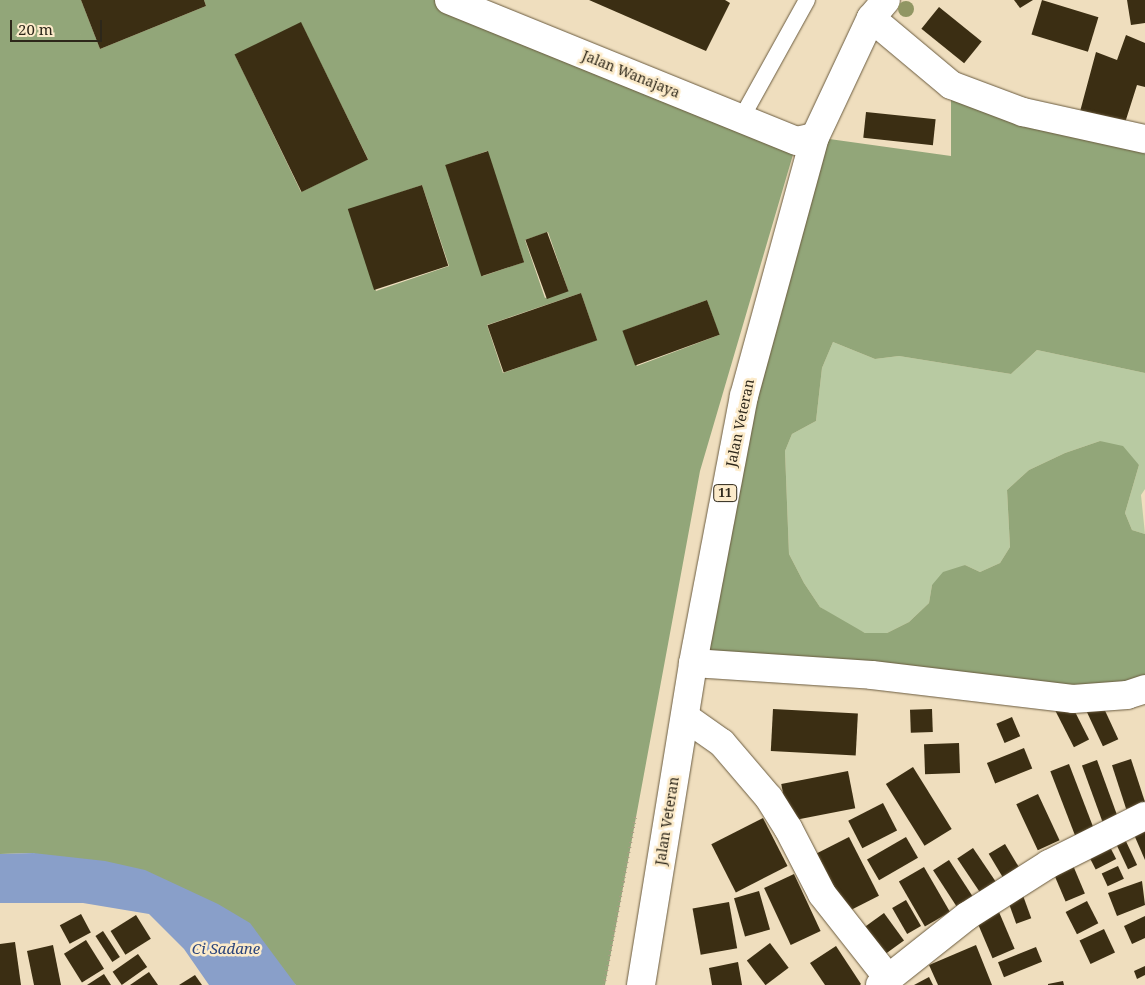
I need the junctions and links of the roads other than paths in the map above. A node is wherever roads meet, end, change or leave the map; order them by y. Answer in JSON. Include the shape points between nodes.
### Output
{"nodes":[{"id":1,"x":449,"y":0,"type":"edge"},
{"id":2,"x":807,"y":0,"type":"edge"},
{"id":3,"x":879,"y":9,"type":"edge"},
{"id":4,"x":741,"y":118,"type":"junction"},
{"id":5,"x":815,"y":137,"type":"junction"},
{"id":6,"x":1145,"y":139,"type":"edge"},
{"id":7,"x":693,"y":663,"type":"junction"},
{"id":8,"x":1145,"y":689,"type":"edge"},
{"id":9,"x":685,"y":718,"type":"junction"},
{"id":10,"x":1145,"y":816,"type":"edge"},
{"id":11,"x":884,"y":981,"type":"edge"},
{"id":12,"x":641,"y":985,"type":"edge"}],
"edges":[{"from":1,"to":4,"type":"street","name":"Jalan Wanajaya"},
{"from":2,"to":4,"type":"lane"},
{"from":3,"to":5,"type":"street","name":"Jalan Veteran","number":"11"},
{"from":3,"to":6,"type":"street","via":[[951,85],[1023,112]]},
{"from":4,"to":5,"type":"street","name":"Jalan Wanajaya","via":[[796,141]]},
{"from":5,"to":7,"type":"street","name":"Jalan Veteran","number":"11","via":[[744,396]]},
{"from":7,"to":8,"type":"street","via":[[872,675],[1074,699],[1126,695]]},
{"from":7,"to":9,"type":"street","name":"Jalan Veteran","number":"11"},
{"from":9,"to":11,"type":"street","via":[[722,743],[769,798],[822,894]]},
{"from":9,"to":12,"type":"street","name":"Jalan Veteran","number":"11"},
{"from":10,"to":11,"type":"street","via":[[1049,864],[967,916]]}]}
